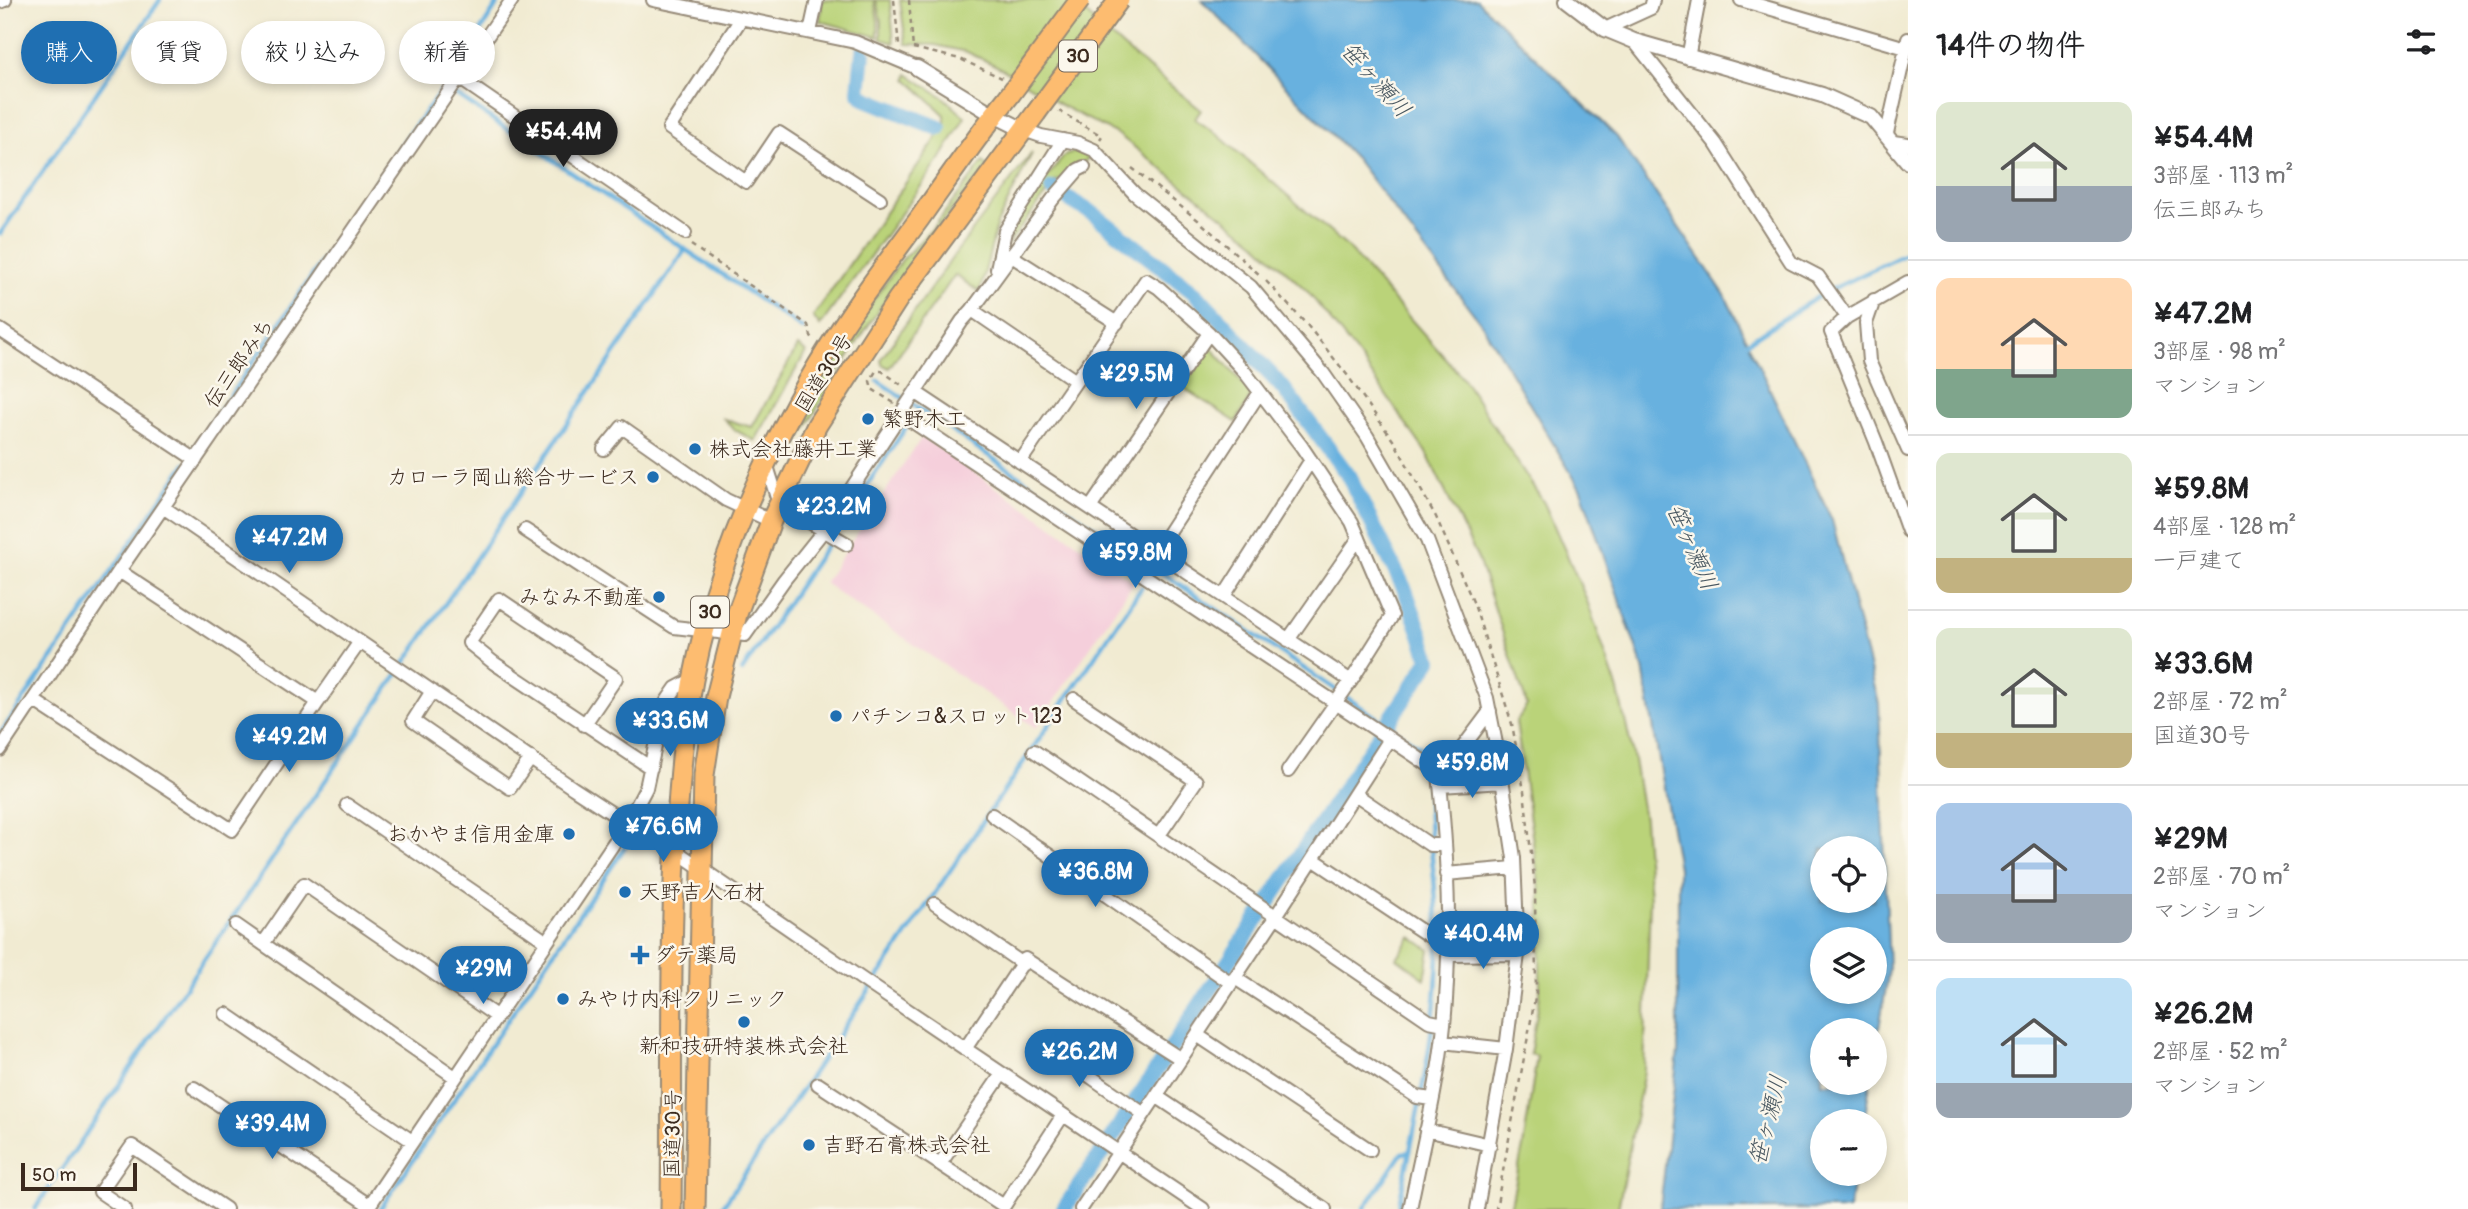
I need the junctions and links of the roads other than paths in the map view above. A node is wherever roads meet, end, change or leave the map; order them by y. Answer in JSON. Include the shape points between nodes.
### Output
{"nodes":[{"id":1,"x":5,"y":0,"type":"edge"},
{"id":2,"x":512,"y":0,"type":"edge"},
{"id":3,"x":653,"y":0,"type":"edge"},
{"id":4,"x":817,"y":0,"type":"edge"},
{"id":5,"x":1080,"y":0,"type":"edge"},
{"id":6,"x":1119,"y":0,"type":"edge"},
{"id":7,"x":1567,"y":0,"type":"edge"},
{"id":8,"x":1653,"y":0,"type":"edge"},
{"id":9,"x":1699,"y":0,"type":"edge"},
{"id":10,"x":1741,"y":0,"type":"edge"},
{"id":11,"x":0,"y":2,"type":"edge"},
{"id":12,"x":685,"y":3,"type":"edge"},
{"id":13,"x":741,"y":19,"type":"junction"},
{"id":14,"x":495,"y":25,"type":"edge"},
{"id":15,"x":1605,"y":29,"type":"junction"},
{"id":16,"x":810,"y":32,"type":"junction"},
{"id":17,"x":1634,"y":41,"type":"junction"},
{"id":18,"x":1907,"y":43,"type":"edge"},
{"id":19,"x":1688,"y":58,"type":"junction"},
{"id":20,"x":915,"y":62,"type":"joint"},
{"id":21,"x":455,"y":84,"type":"edge"},
{"id":22,"x":468,"y":84,"type":"edge"},
{"id":23,"x":994,"y":116,"type":"junction"},
{"id":24,"x":1024,"y":130,"type":"junction"},
{"id":25,"x":1890,"y":138,"type":"junction"},
{"id":26,"x":1063,"y":140,"type":"junction"},
{"id":27,"x":1908,"y":144,"type":"edge"},
{"id":28,"x":1908,"y":162,"type":"edge"},
{"id":29,"x":1084,"y":167,"type":"dead end"},
{"id":30,"x":880,"y":199,"type":"dead end"},
{"id":31,"x":685,"y":233,"type":"road end"},
{"id":32,"x":1010,"y":255,"type":"junction"},
{"id":33,"x":995,"y":277,"type":"junction"},
{"id":34,"x":1908,"y":282,"type":"edge"},
{"id":35,"x":1874,"y":300,"type":"junction"},
{"id":36,"x":972,"y":310,"type":"junction"},
{"id":37,"x":1847,"y":317,"type":"junction"},
{"id":38,"x":1117,"y":323,"type":"junction"},
{"id":39,"x":0,"y":330,"type":"edge"},
{"id":40,"x":1209,"y":333,"type":"junction"},
{"id":41,"x":1076,"y":381,"type":"junction"},
{"id":42,"x":1260,"y":393,"type":"junction"},
{"id":43,"x":909,"y":407,"type":"junction"},
{"id":44,"x":604,"y":449,"type":"dead end"},
{"id":45,"x":1908,"y":450,"type":"edge"},
{"id":46,"x":195,"y":460,"type":"junction"},
{"id":47,"x":1311,"y":460,"type":"junction"},
{"id":48,"x":766,"y":462,"type":"junction"},
{"id":49,"x":1020,"y":462,"type":"junction"},
{"id":50,"x":163,"y":508,"type":"junction"},
{"id":51,"x":1090,"y":508,"type":"junction"},
{"id":52,"x":763,"y":513,"type":"junction"},
{"id":53,"x":525,"y":530,"type":"dead end"},
{"id":54,"x":826,"y":531,"type":"junction"},
{"id":55,"x":1908,"y":531,"type":"edge"},
{"id":56,"x":1359,"y":538,"type":"junction"},
{"id":57,"x":843,"y":542,"type":"dead end"},
{"id":58,"x":1156,"y":552,"type":"junction"},
{"id":59,"x":119,"y":571,"type":"junction"},
{"id":60,"x":1224,"y":596,"type":"junction"},
{"id":61,"x":717,"y":633,"type":"junction"},
{"id":62,"x":1288,"y":640,"type":"junction"},
{"id":63,"x":359,"y":643,"type":"junction"},
{"id":64,"x":695,"y":678,"type":"junction"},
{"id":65,"x":432,"y":691,"type":"junction"},
{"id":66,"x":1343,"y":693,"type":"junction"},
{"id":67,"x":1074,"y":699,"type":"dead end"},
{"id":68,"x":33,"y":700,"type":"junction"},
{"id":69,"x":318,"y":702,"type":"junction"},
{"id":70,"x":1490,"y":711,"type":"junction"},
{"id":71,"x":584,"y":725,"type":"junction"},
{"id":72,"x":1383,"y":735,"type":"junction"},
{"id":73,"x":0,"y":750,"type":"edge"},
{"id":74,"x":1034,"y":751,"type":"dead end"},
{"id":75,"x":531,"y":758,"type":"junction"},
{"id":76,"x":651,"y":768,"type":"junction"},
{"id":77,"x":1287,"y":771,"type":"dead end"},
{"id":78,"x":1439,"y":780,"type":"junction"},
{"id":79,"x":1503,"y":782,"type":"junction"},
{"id":80,"x":1355,"y":794,"type":"junction"},
{"id":81,"x":346,"y":805,"type":"dead end"},
{"id":82,"x":992,"y":816,"type":"dead end"},
{"id":83,"x":628,"y":822,"type":"junction"},
{"id":84,"x":1159,"y":835,"type":"junction"},
{"id":85,"x":1437,"y":845,"type":"junction"},
{"id":86,"x":676,"y":853,"type":"junction"},
{"id":87,"x":1313,"y":859,"type":"junction"},
{"id":88,"x":1514,"y":868,"type":"junction"},
{"id":89,"x":701,"y":870,"type":"junction"},
{"id":90,"x":1446,"y":874,"type":"junction"},
{"id":91,"x":935,"y":904,"type":"dead end"},
{"id":92,"x":1268,"y":910,"type":"junction"},
{"id":93,"x":236,"y":925,"type":"dead end"},
{"id":94,"x":1442,"y":940,"type":"junction"},
{"id":95,"x":547,"y":942,"type":"junction"},
{"id":96,"x":263,"y":944,"type":"junction"},
{"id":97,"x":1518,"y":954,"type":"junction"},
{"id":98,"x":1449,"y":955,"type":"junction"},
{"id":99,"x":1023,"y":964,"type":"junction"},
{"id":100,"x":1227,"y":978,"type":"junction"},
{"id":101,"x":226,"y":1014,"type":"dead end"},
{"id":102,"x":496,"y":1016,"type":"junction"},
{"id":103,"x":1437,"y":1022,"type":"junction"},
{"id":104,"x":1197,"y":1035,"type":"junction"},
{"id":105,"x":1442,"y":1042,"type":"junction"},
{"id":106,"x":965,"y":1049,"type":"junction"},
{"id":107,"x":1051,"y":1049,"type":"dead end"},
{"id":108,"x":1506,"y":1049,"type":"junction"},
{"id":109,"x":1173,"y":1054,"type":"junction"},
{"id":110,"x":1002,"y":1074,"type":"junction"},
{"id":111,"x":456,"y":1077,"type":"junction"},
{"id":112,"x":818,"y":1084,"type":"dead end"},
{"id":113,"x":194,"y":1088,"type":"dead end"},
{"id":114,"x":1156,"y":1096,"type":"junction"},
{"id":115,"x":1425,"y":1098,"type":"junction"},
{"id":116,"x":1135,"y":1109,"type":"junction"},
{"id":117,"x":1063,"y":1115,"type":"junction"},
{"id":118,"x":1426,"y":1130,"type":"junction"},
{"id":119,"x":412,"y":1142,"type":"junction"},
{"id":120,"x":1490,"y":1144,"type":"junction"},
{"id":121,"x":1110,"y":1147,"type":"junction"},
{"id":122,"x":1370,"y":1150,"type":"dead end"},
{"id":123,"x":940,"y":1164,"type":"junction"},
{"id":124,"x":368,"y":1207,"type":"edge"},
{"id":125,"x":125,"y":1209,"type":"edge"},
{"id":126,"x":226,"y":1209,"type":"edge"},
{"id":127,"x":671,"y":1209,"type":"edge"},
{"id":128,"x":695,"y":1209,"type":"edge"},
{"id":129,"x":1081,"y":1209,"type":"edge"},
{"id":130,"x":1203,"y":1209,"type":"edge"},
{"id":131,"x":1325,"y":1209,"type":"edge"},
{"id":132,"x":1410,"y":1209,"type":"edge"},
{"id":133,"x":1477,"y":1209,"type":"edge"}],
"edges":[{"from":1,"to":11,"type":"street"},
{"from":2,"to":14,"type":"street","name":"伝三郎みち"},
{"from":3,"to":12,"type":"street"},
{"from":4,"to":16,"type":"street"},
{"from":5,"to":23,"type":"highway","name":"国道30号","number":"30","bridge":true},
{"from":6,"to":24,"type":"highway","name":"国道30号","number":"30","bridge":true},
{"from":7,"to":15,"type":"street"},
{"from":8,"to":15,"type":"street","via":[[1651,8]]},
{"from":9,"to":19,"type":"street"},
{"from":10,"to":18,"type":"street"},
{"from":12,"to":13,"type":"street"},
{"from":13,"to":16,"type":"street"},
{"from":13,"to":30,"type":"street","via":[[668,128],[746,182],[779,133]]},
{"from":15,"to":17,"type":"street"},
{"from":16,"to":20,"type":"street"},
{"from":17,"to":19,"type":"street"},
{"from":17,"to":37,"type":"street","via":[[1716,144],[1791,262],[1818,276]]},
{"from":18,"to":25,"type":"street"},
{"from":19,"to":25,"type":"street","via":[[1822,95],[1871,117]]},
{"from":20,"to":23,"type":"street"},
{"from":21,"to":46,"type":"street","name":"伝三郎みち"},
{"from":22,"to":31,"type":"street"},
{"from":23,"to":24,"type":"street"},
{"from":23,"to":48,"type":"highway","name":"国道30号","number":"30","via":[[881,270],[809,380]]},
{"from":24,"to":26,"type":"street"},
{"from":24,"to":52,"type":"highway","name":"国道30号","number":"30","via":[[898,299]]},
{"from":25,"to":27,"type":"street"},
{"from":25,"to":28,"type":"street"},
{"from":26,"to":33,"type":"street","via":[[1005,231]]},
{"from":26,"to":70,"type":"street","via":[[1094,150],[1135,194],[1251,288],[1323,373],[1367,436],[1427,540]]},
{"from":29,"to":32,"type":"street"},
{"from":32,"to":33,"type":"street"},
{"from":32,"to":38,"type":"street"},
{"from":33,"to":36,"type":"street"},
{"from":34,"to":35,"type":"street"},
{"from":35,"to":37,"type":"street"},
{"from":35,"to":45,"type":"street","via":[[1866,323],[1870,361]]},
{"from":36,"to":41,"type":"street"},
{"from":36,"to":43,"type":"street"},
{"from":37,"to":55,"type":"street","via":[[1831,332]]},
{"from":38,"to":40,"type":"street","via":[[1146,280]]},
{"from":38,"to":41,"type":"street"},
{"from":39,"to":46,"type":"street"},
{"from":40,"to":42,"type":"street"},
{"from":40,"to":51,"type":"street"},
{"from":41,"to":49,"type":"street"},
{"from":42,"to":47,"type":"street"},
{"from":42,"to":58,"type":"street"},
{"from":43,"to":49,"type":"street"},
{"from":43,"to":54,"type":"street"},
{"from":43,"to":66,"type":"street"},
{"from":44,"to":52,"type":"street","via":[[622,427],[726,500]]},
{"from":46,"to":50,"type":"street","name":"伝三郎みち"},
{"from":47,"to":56,"type":"street"},
{"from":47,"to":60,"type":"street"},
{"from":48,"to":52,"type":"highway","name":"国道30号","number":"30"},
{"from":48,"to":52,"type":"street"},
{"from":49,"to":51,"type":"street"},
{"from":50,"to":59,"type":"street","name":"伝三郎みち"},
{"from":50,"to":63,"type":"street"},
{"from":51,"to":58,"type":"street"},
{"from":52,"to":54,"type":"street"},
{"from":52,"to":61,"type":"highway","name":"国道30号","number":"30","via":[[759,550]]},
{"from":52,"to":61,"type":"highway","name":"国道30号","number":"30","via":[[729,553]]},
{"from":53,"to":61,"type":"street","via":[[674,627]]},
{"from":54,"to":57,"type":"street"},
{"from":54,"to":61,"type":"street","via":[[745,635]]},
{"from":56,"to":62,"type":"street"},
{"from":56,"to":66,"type":"street","via":[[1392,615]]},
{"from":58,"to":60,"type":"street"},
{"from":59,"to":68,"type":"street","name":"伝三郎みち"},
{"from":59,"to":69,"type":"street"},
{"from":60,"to":62,"type":"street"},
{"from":61,"to":64,"type":"highway","name":"国道30号","number":"30","via":[[701,652]]},
{"from":61,"to":89,"type":"highway","name":"国道30号","number":"30"},
{"from":62,"to":66,"type":"street"},
{"from":63,"to":65,"type":"street"},
{"from":63,"to":69,"type":"street"},
{"from":64,"to":76,"type":"street","via":[[676,688],[667,701]]},
{"from":64,"to":86,"type":"highway","name":"国道30号","number":"30","via":[[684,738]]},
{"from":65,"to":75,"type":"street"},
{"from":65,"to":75,"type":"street","via":[[413,721],[510,788]]},
{"from":66,"to":72,"type":"street"},
{"from":66,"to":77,"type":"street"},
{"from":67,"to":84,"type":"street","via":[[1196,781]]},
{"from":68,"to":69,"type":"street","via":[[232,830]]},
{"from":68,"to":73,"type":"street","name":"伝三郎みち"},
{"from":70,"to":78,"type":"street"},
{"from":70,"to":79,"type":"street"},
{"from":71,"to":71,"type":"street","via":[[469,643],[499,599],[616,678]]},
{"from":71,"to":76,"type":"street"},
{"from":72,"to":78,"type":"street","via":[[1436,770]]},
{"from":72,"to":80,"type":"street"},
{"from":74,"to":84,"type":"street"},
{"from":75,"to":83,"type":"street"},
{"from":76,"to":83,"type":"street"},
{"from":78,"to":79,"type":"street"},
{"from":78,"to":85,"type":"street"},
{"from":79,"to":88,"type":"street"},
{"from":80,"to":85,"type":"street"},
{"from":80,"to":87,"type":"street"},
{"from":81,"to":95,"type":"street"},
{"from":82,"to":100,"type":"street"},
{"from":83,"to":86,"type":"street"},
{"from":83,"to":95,"type":"street"},
{"from":84,"to":92,"type":"street"},
{"from":85,"to":90,"type":"street"},
{"from":86,"to":89,"type":"street"},
{"from":86,"to":127,"type":"highway","name":"国道30号","number":"30"},
{"from":87,"to":92,"type":"street"},
{"from":87,"to":94,"type":"street"},
{"from":88,"to":90,"type":"street"},
{"from":88,"to":97,"type":"street"},
{"from":89,"to":106,"type":"street"},
{"from":89,"to":128,"type":"highway","name":"国道30号","number":"30"},
{"from":90,"to":94,"type":"street"},
{"from":91,"to":99,"type":"street"},
{"from":92,"to":100,"type":"street"},
{"from":92,"to":103,"type":"street"},
{"from":93,"to":96,"type":"street"},
{"from":94,"to":98,"type":"street"},
{"from":95,"to":102,"type":"street"},
{"from":96,"to":102,"type":"street","via":[[304,884]]},
{"from":96,"to":111,"type":"street"},
{"from":97,"to":98,"type":"street"},
{"from":97,"to":108,"type":"street"},
{"from":98,"to":103,"type":"street"},
{"from":99,"to":106,"type":"street"},
{"from":99,"to":109,"type":"street","via":[[1026,959]]},
{"from":100,"to":104,"type":"street"},
{"from":100,"to":115,"type":"street"},
{"from":101,"to":119,"type":"street"},
{"from":102,"to":111,"type":"street"},
{"from":103,"to":105,"type":"street"},
{"from":104,"to":109,"type":"street"},
{"from":104,"to":122,"type":"street"},
{"from":105,"to":108,"type":"street"},
{"from":105,"to":115,"type":"street"},
{"from":106,"to":110,"type":"street"},
{"from":107,"to":116,"type":"street"},
{"from":108,"to":120,"type":"street"},
{"from":109,"to":114,"type":"street"},
{"from":110,"to":117,"type":"street"},
{"from":110,"to":123,"type":"street"},
{"from":111,"to":119,"type":"street"},
{"from":112,"to":123,"type":"street"},
{"from":113,"to":124,"type":"street"},
{"from":114,"to":116,"type":"street"},
{"from":114,"to":131,"type":"street"},
{"from":115,"to":118,"type":"street"},
{"from":116,"to":121,"type":"street"},
{"from":117,"to":121,"type":"street"},
{"from":117,"to":123,"type":"street","via":[[1004,1206]]},
{"from":118,"to":120,"type":"street"},
{"from":118,"to":132,"type":"street"},
{"from":119,"to":124,"type":"street"},
{"from":120,"to":133,"type":"street"},
{"from":121,"to":129,"type":"street"},
{"from":121,"to":130,"type":"street"},
{"from":125,"to":126,"type":"street","via":[[100,1192],[132,1146]]}]}
